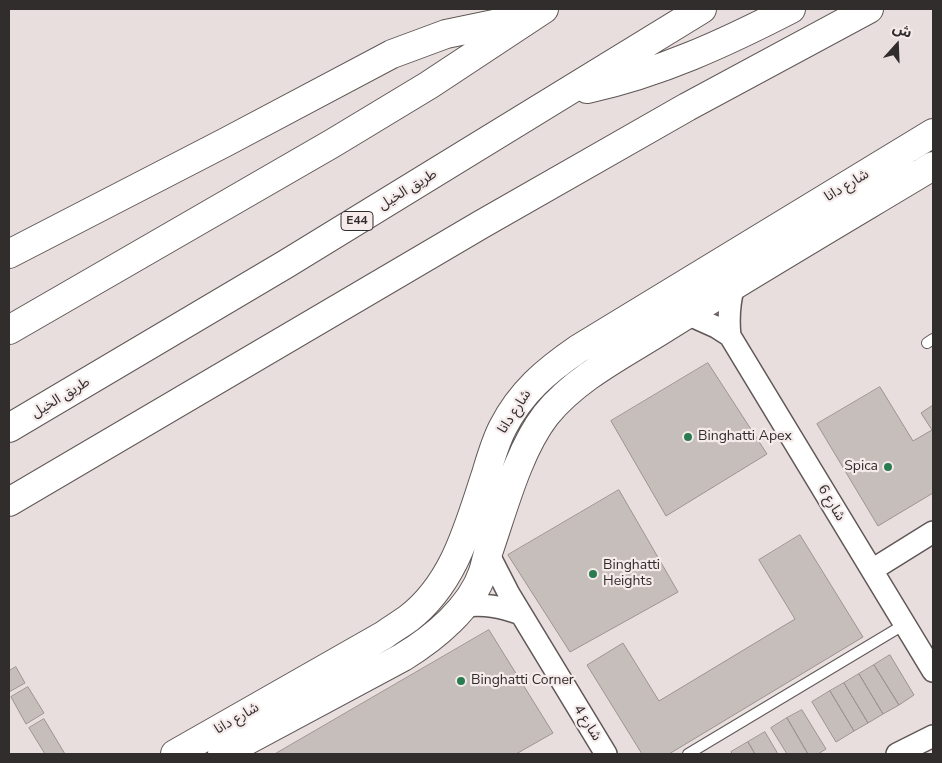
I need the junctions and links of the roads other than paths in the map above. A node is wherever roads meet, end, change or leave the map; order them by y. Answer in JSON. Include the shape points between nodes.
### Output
{"nodes":[{"id":1,"x":702,"y":9,"type":"edge"},
{"id":2,"x":791,"y":9,"type":"edge"},
{"id":3,"x":869,"y":9,"type":"edge"},
{"id":4,"x":535,"y":14,"type":"edge"},
{"id":5,"x":563,"y":94,"type":"junction"},
{"id":6,"x":933,"y":133,"type":"edge"},
{"id":7,"x":933,"y":166,"type":"edge"},
{"id":8,"x":9,"y":254,"type":"edge"},
{"id":9,"x":734,"y":285,"type":"junction"},
{"id":10,"x":687,"y":314,"type":"junction"},
{"id":11,"x":9,"y":330,"type":"edge"},
{"id":12,"x":730,"y":336,"type":"junction"},
{"id":13,"x":9,"y":428,"type":"edge"},
{"id":14,"x":9,"y":502,"type":"edge"},
{"id":15,"x":933,"y":532,"type":"edge"},
{"id":16,"x":488,"y":553,"type":"junction"},
{"id":17,"x":872,"y":570,"type":"junction"},
{"id":18,"x":462,"y":606,"type":"junction"},
{"id":19,"x":520,"y":614,"type":"junction"},
{"id":20,"x":905,"y":624,"type":"junction"},
{"id":21,"x":933,"y":671,"type":"edge"},
{"id":22,"x":933,"y":736,"type":"edge"},
{"id":23,"x":227,"y":753,"type":"edge"},
{"id":24,"x":175,"y":754,"type":"edge"},
{"id":25,"x":606,"y":754,"type":"edge"},
{"id":26,"x":688,"y":754,"type":"edge"},
{"id":27,"x":898,"y":754,"type":"edge"}],
"edges":[{"from":1,"to":5,"type":"main road","name":"طريق الخيل","number":"E44"},
{"from":2,"to":5,"type":"main road","via":[[680,62]]},
{"from":3,"to":14,"type":"main road","via":[[695,102],[499,214]]},
{"from":4,"to":8,"type":"main road","via":[[446,34],[370,64],[218,147]]},
{"from":4,"to":11,"type":"main road","via":[[429,85]]},
{"from":5,"to":13,"type":"main road","name":"طريق الخيل","number":"E44"},
{"from":6,"to":24,"type":"main road","name":"شارع دانا","via":[[548,370],[522,396],[502,427],[463,542],[450,570],[432,596],[410,618],[384,635]]},
{"from":7,"to":9,"type":"main road","name":"شارع دانا"},
{"from":9,"to":10,"type":"main road","name":"شارع دانا"},
{"from":9,"to":12,"type":"street","name":"شارع 6","via":[[728,319]]},
{"from":10,"to":12,"type":"street","name":"شارع 6"},
{"from":10,"to":16,"type":"main road","name":"شارع دانا","via":[[594,373],[568,392],[546,415],[529,441]]},
{"from":12,"to":17,"type":"street","name":"شارع 6"},
{"from":15,"to":17,"type":"street"},
{"from":16,"to":18,"type":"main road","name":"شارع دانا","via":[[475,590]]},
{"from":16,"to":19,"type":"street","name":"شارع 4"},
{"from":17,"to":20,"type":"street","name":"شارع 6"},
{"from":18,"to":19,"type":"street","via":[[482,604]]},
{"from":18,"to":23,"type":"main road","name":"شارع دانا","via":[[436,635],[403,658]]},
{"from":19,"to":25,"type":"street","name":"شارع 4"},
{"from":20,"to":21,"type":"street","name":"شارع 6"},
{"from":20,"to":26,"type":"lane"},
{"from":22,"to":27,"type":"street"}]}
